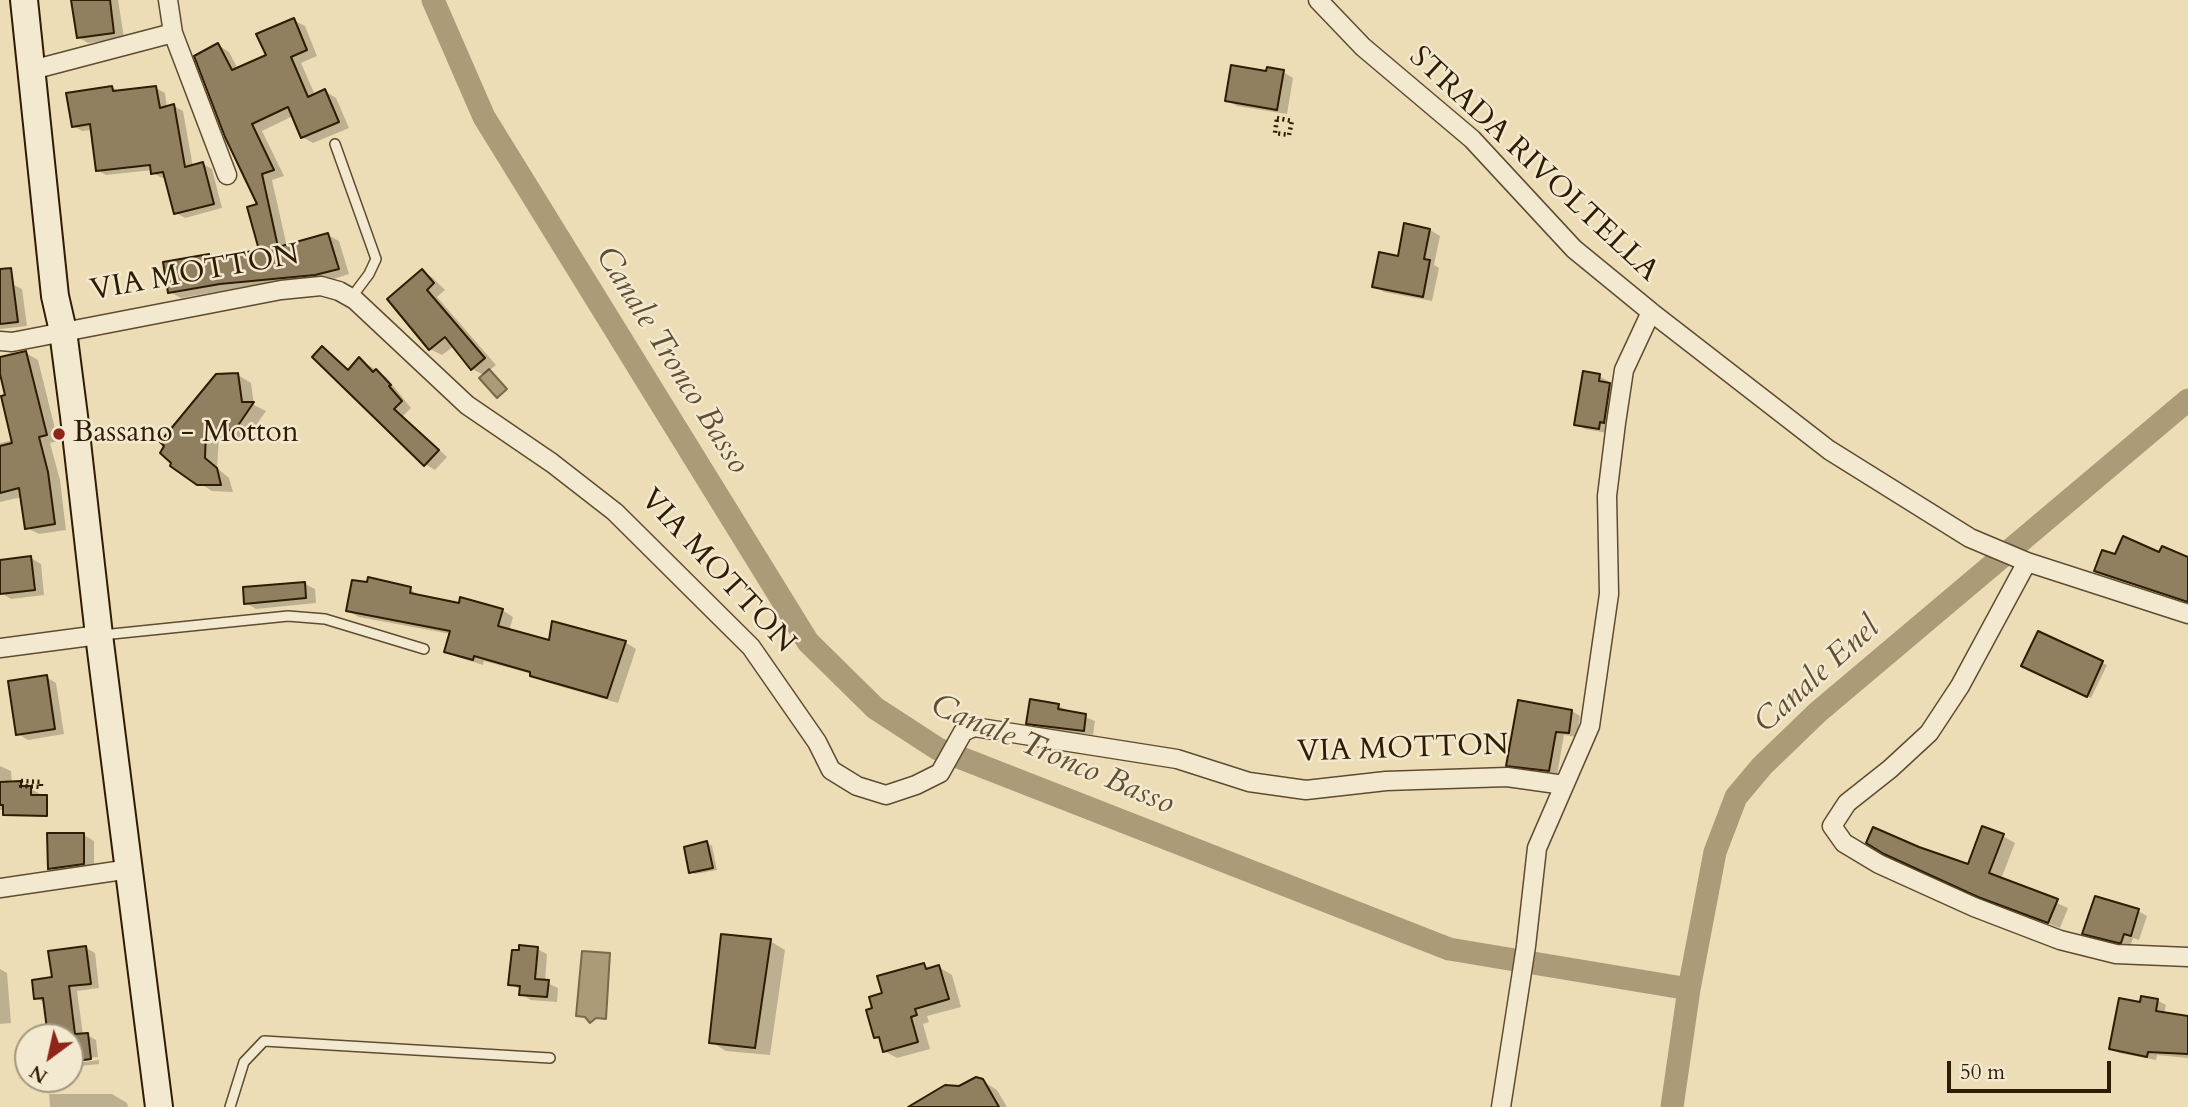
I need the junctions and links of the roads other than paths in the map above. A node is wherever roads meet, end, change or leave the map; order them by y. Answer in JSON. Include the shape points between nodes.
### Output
{"nodes":[{"id":1,"x":24,"y":0,"type":"edge"},
{"id":2,"x":168,"y":0,"type":"edge"},
{"id":3,"x":1318,"y":0,"type":"edge"},
{"id":4,"x":173,"y":33,"type":"junction"},
{"id":5,"x":32,"y":70,"type":"junction"},
{"id":6,"x":335,"y":144,"type":"dead end"},
{"id":7,"x":228,"y":174,"type":"dead end"},
{"id":8,"x":351,"y":298,"type":"junction"},
{"id":9,"x":1651,"y":312,"type":"junction"},
{"id":10,"x":63,"y":331,"type":"junction"},
{"id":11,"x":0,"y":341,"type":"edge"},
{"id":12,"x":2027,"y":562,"type":"junction"},
{"id":13,"x":2188,"y":614,"type":"edge"},
{"id":14,"x":99,"y":635,"type":"junction"},
{"id":15,"x":0,"y":648,"type":"edge"},
{"id":16,"x":424,"y":649,"type":"dead end"},
{"id":17,"x":1564,"y":785,"type":"junction"},
{"id":18,"x":130,"y":869,"type":"junction"},
{"id":19,"x":0,"y":888,"type":"edge"},
{"id":20,"x":2188,"y":957,"type":"edge"},
{"id":21,"x":550,"y":1058,"type":"dead end"},
{"id":22,"x":159,"y":1107,"type":"edge"},
{"id":23,"x":230,"y":1107,"type":"edge"},
{"id":24,"x":1501,"y":1107,"type":"edge"}],
"edges":[{"from":1,"to":5,"type":"main road","name":"VIA MOTTON"},
{"from":2,"to":4,"type":"street"},
{"from":3,"to":9,"type":"street","name":"STRADA RIVOLTELLA","via":[[1363,47],[1472,139],[1574,249]]},
{"from":4,"to":5,"type":"street"},
{"from":4,"to":7,"type":"street"},
{"from":5,"to":10,"type":"main road","name":"VIA MOTTON","via":[[55,296]]},
{"from":6,"to":8,"type":"lane","via":[[376,259]]},
{"from":8,"to":10,"type":"street","name":"VIA MOTTON","via":[[321,286],[281,290]]},
{"from":8,"to":17,"type":"street","name":"VIA MOTTON","via":[[467,405],[615,512],[751,647],[831,769],[857,786],[886,794],[940,773],[963,732],[974,727],[1177,759],[1249,782],[1306,790],[1386,781],[1507,777]]},
{"from":9,"to":12,"type":"street","name":"STRADA RIVOLTELLA","via":[[1829,450],[1970,537]]},
{"from":9,"to":17,"type":"street","via":[[1623,370],[1607,496],[1609,594],[1600,670],[1590,726]]},
{"from":10,"to":11,"type":"street"},
{"from":10,"to":14,"type":"main road","name":"VIA MOTTON"},
{"from":12,"to":13,"type":"street","name":"STRADA RIVOLTELLA"},
{"from":12,"to":20,"type":"street","via":[[1960,686],[1929,733],[1847,803],[1832,826],[1844,844],[1878,864],[2060,940],[2116,954]]},
{"from":14,"to":15,"type":"street"},
{"from":14,"to":16,"type":"lane","via":[[288,616],[325,620]]},
{"from":14,"to":18,"type":"main road","name":"VIA MOTTON"},
{"from":17,"to":24,"type":"street","via":[[1537,848]]},
{"from":18,"to":19,"type":"street"},
{"from":18,"to":22,"type":"main road","name":"VIA MOTTON"},
{"from":21,"to":23,"type":"lane","via":[[264,1041],[244,1062]]}]}
